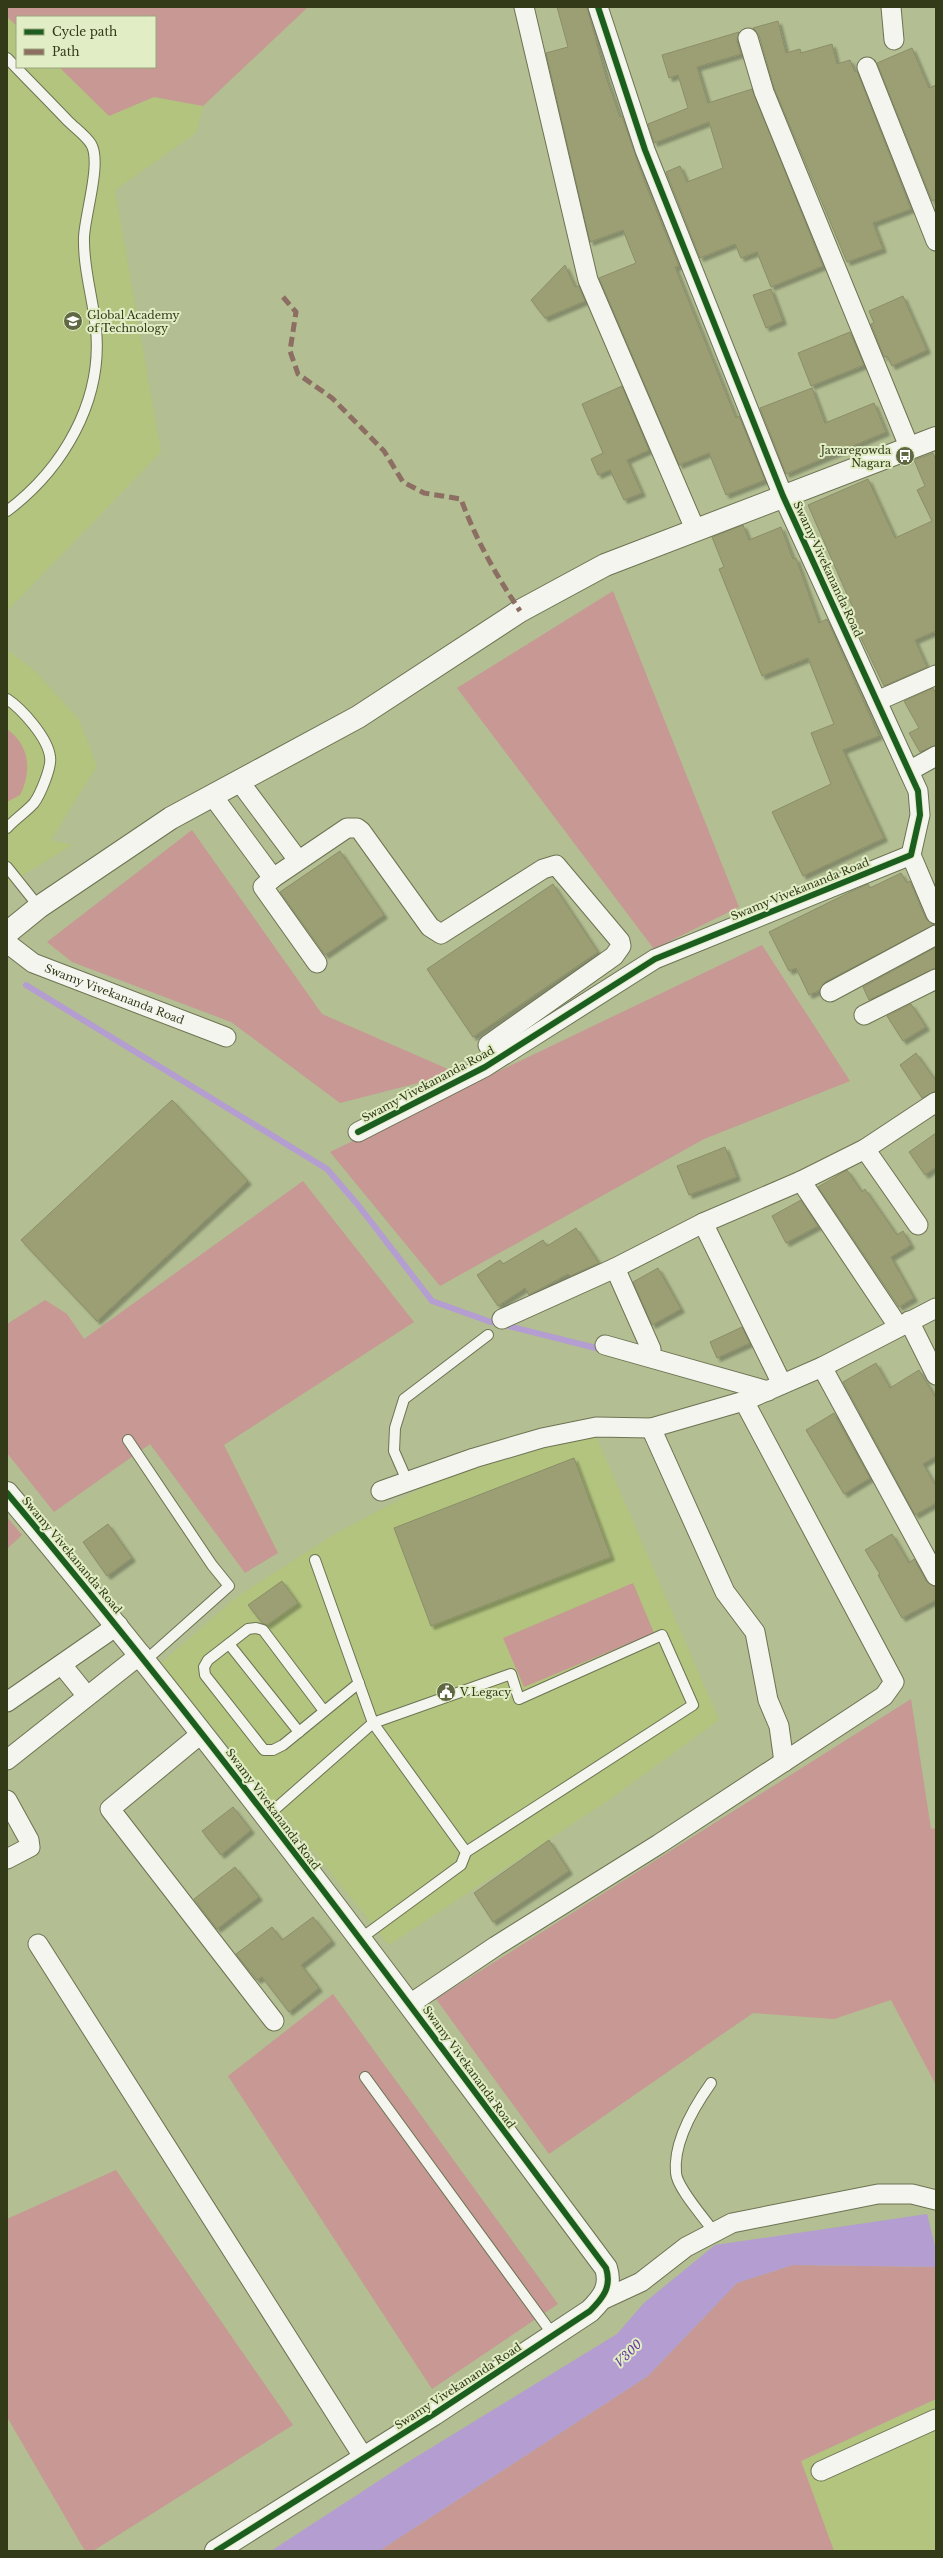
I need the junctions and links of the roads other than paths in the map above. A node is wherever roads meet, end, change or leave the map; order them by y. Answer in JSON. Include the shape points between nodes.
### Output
{"nodes":[{"id":1,"x":524,"y":7,"type":"edge"},
{"id":2,"x":598,"y":7,"type":"edge"},
{"id":3,"x":891,"y":7,"type":"edge"},
{"id":4,"x":748,"y":38,"type":"dead end"},
{"id":5,"x":894,"y":40,"type":"dead end"},
{"id":6,"x":7,"y":58,"type":"edge"},
{"id":7,"x":16,"y":67,"type":"edge"},
{"id":8,"x":867,"y":67,"type":"dead end"},
{"id":9,"x":17,"y":68,"type":"edge"},
{"id":10,"x":936,"y":241,"type":"edge"},
{"id":11,"x":936,"y":438,"type":"edge"},
{"id":12,"x":910,"y":449,"type":"junction"},
{"id":13,"x":783,"y":496,"type":"junction"},
{"id":14,"x":7,"y":511,"type":"edge"},
{"id":15,"x":695,"y":529,"type":"junction"},
{"id":16,"x":936,"y":675,"type":"edge"},
{"id":17,"x":7,"y":699,"type":"edge"},
{"id":18,"x":877,"y":701,"type":"junction"},
{"id":19,"x":936,"y":756,"type":"edge"},
{"id":20,"x":909,"y":771,"type":"junction"},
{"id":21,"x":239,"y":781,"type":"junction"},
{"id":22,"x":212,"y":795,"type":"junction"},
{"id":23,"x":7,"y":828,"type":"edge"},
{"id":24,"x":911,"y":855,"type":"junction"},
{"id":25,"x":298,"y":860,"type":"junction"},
{"id":26,"x":7,"y":867,"type":"edge"},
{"id":27,"x":273,"y":878,"type":"junction"},
{"id":28,"x":40,"y":907,"type":"junction"},
{"id":29,"x":936,"y":914,"type":"edge"},
{"id":30,"x":7,"y":933,"type":"edge"},
{"id":31,"x":936,"y":935,"type":"edge"},
{"id":32,"x":7,"y":943,"type":"edge"},
{"id":33,"x":317,"y":963,"type":"dead end"},
{"id":34,"x":936,"y":979,"type":"edge"},
{"id":35,"x":830,"y":992,"type":"dead end"},
{"id":36,"x":864,"y":1015,"type":"dead end"},
{"id":37,"x":226,"y":1037,"type":"dead end"},
{"id":38,"x":488,"y":1045,"type":"dead end"},
{"id":39,"x":936,"y":1102,"type":"edge"},
{"id":40,"x":358,"y":1132,"type":"dead end"},
{"id":41,"x":866,"y":1149,"type":"junction"},
{"id":42,"x":801,"y":1181,"type":"junction"},
{"id":43,"x":703,"y":1223,"type":"junction"},
{"id":44,"x":918,"y":1226,"type":"dead end"},
{"id":45,"x":615,"y":1268,"type":"junction"},
{"id":46,"x":936,"y":1308,"type":"edge"},
{"id":47,"x":502,"y":1319,"type":"dead end"},
{"id":48,"x":903,"y":1323,"type":"junction"},
{"id":49,"x":488,"y":1335,"type":"dead end"},
{"id":50,"x":605,"y":1345,"type":"dead end"},
{"id":51,"x":651,"y":1349,"type":"dead end"},
{"id":52,"x":822,"y":1367,"type":"junction"},
{"id":53,"x":936,"y":1375,"type":"edge"},
{"id":54,"x":775,"y":1387,"type":"junction"},
{"id":55,"x":744,"y":1402,"type":"junction"},
{"id":56,"x":651,"y":1428,"type":"junction"},
{"id":57,"x":128,"y":1440,"type":"dead end"},
{"id":58,"x":408,"y":1483,"type":"junction"},
{"id":59,"x":381,"y":1491,"type":"dead end"},
{"id":60,"x":7,"y":1493,"type":"edge"},
{"id":61,"x":315,"y":1560,"type":"dead end"},
{"id":62,"x":936,"y":1576,"type":"edge"},
{"id":63,"x":118,"y":1625,"type":"junction"},
{"id":64,"x":229,"y":1644,"type":"junction"},
{"id":65,"x":143,"y":1657,"type":"junction"},
{"id":66,"x":62,"y":1665,"type":"junction"},
{"id":67,"x":359,"y":1684,"type":"junction"},
{"id":68,"x":87,"y":1696,"type":"junction"},
{"id":69,"x":7,"y":1702,"type":"edge"},
{"id":70,"x":324,"y":1711,"type":"junction"},
{"id":71,"x":373,"y":1723,"type":"junction"},
{"id":72,"x":299,"y":1732,"type":"junction"},
{"id":73,"x":202,"y":1733,"type":"junction"},
{"id":74,"x":7,"y":1760,"type":"edge"},
{"id":75,"x":784,"y":1762,"type":"junction"},
{"id":76,"x":7,"y":1800,"type":"edge"},
{"id":77,"x":266,"y":1816,"type":"junction"},
{"id":78,"x":466,"y":1852,"type":"junction"},
{"id":79,"x":7,"y":1859,"type":"edge"},
{"id":80,"x":360,"y":1939,"type":"junction"},
{"id":81,"x":38,"y":1944,"type":"dead end"},
{"id":82,"x":410,"y":2004,"type":"junction"},
{"id":83,"x":274,"y":2021,"type":"dead end"},
{"id":84,"x":365,"y":2077,"type":"dead end"},
{"id":85,"x":710,"y":2083,"type":"dead end"},
{"id":86,"x":936,"y":2200,"type":"edge"},
{"id":87,"x":714,"y":2232,"type":"junction"},
{"id":88,"x":600,"y":2301,"type":"junction"},
{"id":89,"x":554,"y":2336,"type":"junction"},
{"id":90,"x":936,"y":2419,"type":"edge"},
{"id":91,"x":364,"y":2458,"type":"junction"},
{"id":92,"x":821,"y":2471,"type":"dead end"},
{"id":93,"x":216,"y":2551,"type":"edge"}],
"edges":[{"from":1,"to":15,"type":"street","via":[[588,280]]},
{"from":2,"to":13,"type":"street","via":[[645,150]]},
{"from":3,"to":5,"type":"street"},
{"from":4,"to":12,"type":"street","via":[[764,92]]},
{"from":6,"to":7,"type":"lane"},
{"from":8,"to":10,"type":"street"},
{"from":9,"to":14,"type":"lane","via":[[92,145],[95,178],[88,202],[84,238],[96,339],[93,378],[88,400],[70,443],[42,480]]},
{"from":11,"to":12,"type":"street","name":"Swamy Vivekananda Road"},
{"from":12,"to":13,"type":"street","name":"Swamy Vivekananda Road"},
{"from":13,"to":15,"type":"street"},
{"from":13,"to":18,"type":"street","name":"Swamy Vivekananda Road"},
{"from":15,"to":21,"type":"street","via":[[605,565],[520,611],[358,717]]},
{"from":16,"to":18,"type":"street"},
{"from":17,"to":23,"type":"lane","via":[[20,708],[38,730],[50,757],[46,779],[34,802]]},
{"from":18,"to":20,"type":"street","name":"Swamy Vivekananda Road"},
{"from":19,"to":20,"type":"street"},
{"from":20,"to":24,"type":"street","name":"Swamy Vivekananda Road","via":[[918,791],[920,815]]},
{"from":21,"to":22,"type":"street"},
{"from":21,"to":25,"type":"street"},
{"from":22,"to":27,"type":"street"},
{"from":22,"to":28,"type":"street","via":[[171,818]]},
{"from":24,"to":29,"type":"street"},
{"from":24,"to":40,"type":"street","name":"Swamy Vivekananda Road","via":[[655,959],[485,1067]]},
{"from":25,"to":27,"type":"street"},
{"from":25,"to":38,"type":"street","via":[[347,828],[356,828],[362,832],[430,927],[441,934],[543,869],[556,865],[561,868],[620,941],[621,946],[614,956]]},
{"from":26,"to":28,"type":"lane"},
{"from":27,"to":33,"type":"street","via":[[263,887],[264,891]]},
{"from":28,"to":30,"type":"street"},
{"from":31,"to":35,"type":"street"},
{"from":32,"to":37,"type":"street","name":"Swamy Vivekananda Road","via":[[33,963]]},
{"from":34,"to":36,"type":"street"},
{"from":39,"to":41,"type":"street"},
{"from":41,"to":42,"type":"street"},
{"from":41,"to":44,"type":"street"},
{"from":42,"to":43,"type":"street"},
{"from":42,"to":48,"type":"street"},
{"from":43,"to":45,"type":"street"},
{"from":43,"to":54,"type":"street"},
{"from":45,"to":47,"type":"street"},
{"from":45,"to":51,"type":"street"},
{"from":46,"to":48,"type":"street"},
{"from":48,"to":52,"type":"street"},
{"from":48,"to":53,"type":"street"},
{"from":49,"to":58,"type":"lane","via":[[404,1399],[395,1428],[394,1451]]},
{"from":50,"to":54,"type":"street"},
{"from":52,"to":54,"type":"street"},
{"from":52,"to":62,"type":"street"},
{"from":54,"to":55,"type":"street"},
{"from":55,"to":56,"type":"street"},
{"from":55,"to":75,"type":"street","via":[[894,1682],[884,1696]]},
{"from":56,"to":58,"type":"street","via":[[596,1427],[542,1438],[474,1458]]},
{"from":56,"to":75,"type":"street","via":[[725,1592],[755,1632],[768,1700],[779,1726]]},
{"from":57,"to":65,"type":"lane","via":[[212,1565],[229,1586]]},
{"from":58,"to":59,"type":"street"},
{"from":60,"to":63,"type":"street","name":"Swamy Vivekananda Road"},
{"from":61,"to":67,"type":"lane"},
{"from":63,"to":65,"type":"street","name":"Swamy Vivekananda Road"},
{"from":63,"to":66,"type":"street"},
{"from":64,"to":70,"type":"lane","via":[[248,1629],[263,1630]]},
{"from":64,"to":72,"type":"lane"},
{"from":64,"to":72,"type":"lane","via":[[208,1660],[204,1667],[205,1675],[259,1744],[264,1750],[273,1750]]},
{"from":65,"to":68,"type":"street"},
{"from":65,"to":73,"type":"street","name":"Swamy Vivekananda Road"},
{"from":66,"to":68,"type":"street"},
{"from":66,"to":69,"type":"street"},
{"from":67,"to":70,"type":"lane"},
{"from":67,"to":71,"type":"lane"},
{"from":68,"to":74,"type":"street"},
{"from":70,"to":72,"type":"lane"},
{"from":71,"to":77,"type":"lane"},
{"from":71,"to":78,"type":"lane"},
{"from":71,"to":78,"type":"lane","via":[[511,1674],[519,1699],[662,1635],[693,1705]]},
{"from":73,"to":77,"type":"street","name":"Swamy Vivekananda Road"},
{"from":73,"to":83,"type":"street","via":[[110,1809]]},
{"from":75,"to":82,"type":"street"},
{"from":76,"to":79,"type":"street","via":[[29,1840],[30,1847]]},
{"from":77,"to":80,"type":"street","name":"Swamy Vivekananda Road"},
{"from":78,"to":80,"type":"lane","via":[[461,1865]]},
{"from":80,"to":82,"type":"street","name":"Swamy Vivekananda Road"},
{"from":81,"to":91,"type":"street"},
{"from":82,"to":88,"type":"street","name":"Swamy Vivekananda Road","via":[[606,2268],[609,2279],[607,2290]]},
{"from":84,"to":89,"type":"lane"},
{"from":85,"to":87,"type":"lane","via":[[689,2115],[678,2155],[676,2174],[690,2200]]},
{"from":86,"to":87,"type":"street","via":[[912,2194],[878,2194],[732,2223]]},
{"from":87,"to":88,"type":"street","via":[[686,2247],[641,2282]]},
{"from":88,"to":89,"type":"street","name":"Swamy Vivekananda Road"},
{"from":89,"to":91,"type":"street","name":"Swamy Vivekananda Road"},
{"from":90,"to":92,"type":"street"},
{"from":91,"to":93,"type":"street","name":"Swamy Vivekananda Road"}]}
